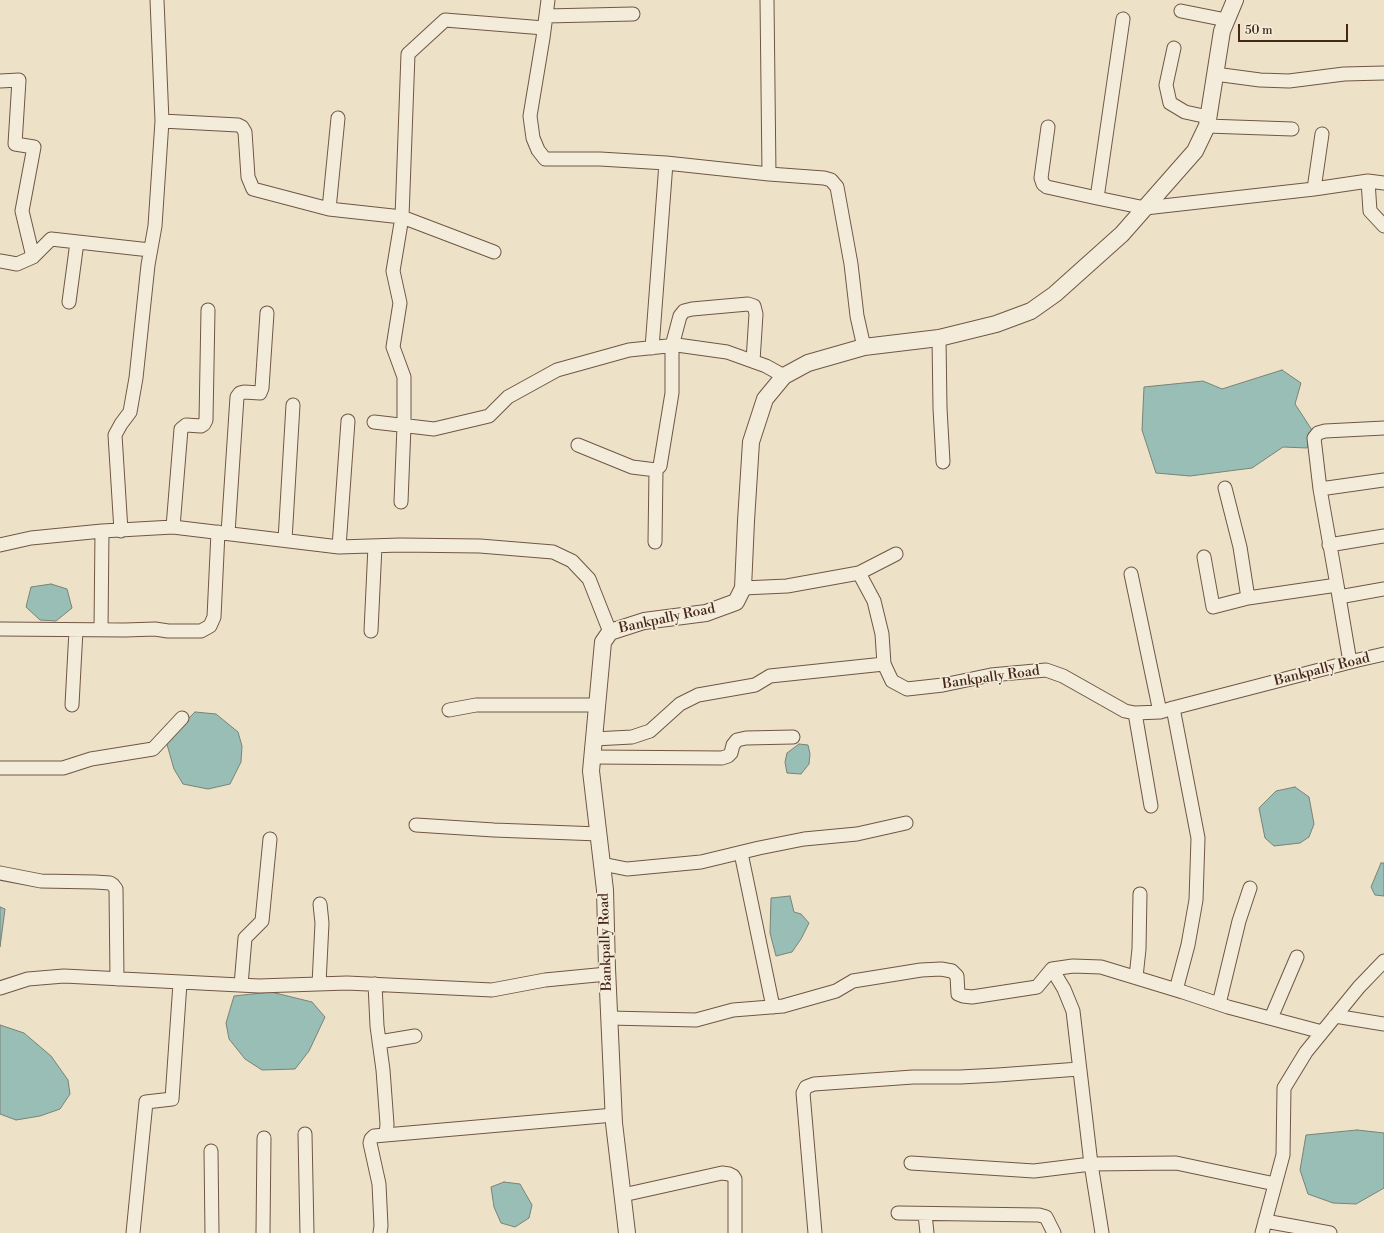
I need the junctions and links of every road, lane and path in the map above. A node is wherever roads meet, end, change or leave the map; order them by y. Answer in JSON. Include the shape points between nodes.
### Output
{"nodes":[{"id":1,"x":157,"y":0,"type":"edge"},
{"id":2,"x":548,"y":0,"type":"edge"},
{"id":3,"x":766,"y":0,"type":"edge"},
{"id":4,"x":1235,"y":0,"type":"edge"},
{"id":5,"x":1182,"y":11,"type":"dead end"},
{"id":6,"x":633,"y":14,"type":"dead end"},
{"id":7,"x":1123,"y":19,"type":"dead end"},
{"id":8,"x":1226,"y":20,"type":"junction"},
{"id":9,"x":545,"y":22,"type":"junction"},
{"id":10,"x":1174,"y":48,"type":"dead end"},
{"id":11,"x":1384,"y":73,"type":"edge"},
{"id":12,"x":1215,"y":74,"type":"junction"},
{"id":13,"x":0,"y":81,"type":"edge"},
{"id":14,"x":338,"y":118,"type":"dead end"},
{"id":15,"x":162,"y":121,"type":"junction"},
{"id":16,"x":1208,"y":122,"type":"junction"},
{"id":17,"x":1048,"y":127,"type":"dead end"},
{"id":18,"x":1292,"y":128,"type":"dead end"},
{"id":19,"x":1322,"y":134,"type":"dead end"},
{"id":20,"x":666,"y":164,"type":"junction"},
{"id":21,"x":769,"y":174,"type":"junction"},
{"id":22,"x":1368,"y":181,"type":"junction"},
{"id":23,"x":1384,"y":183,"type":"edge"},
{"id":24,"x":1314,"y":190,"type":"junction"},
{"id":25,"x":1097,"y":198,"type":"junction"},
{"id":26,"x":1145,"y":208,"type":"junction"},
{"id":27,"x":329,"y":209,"type":"junction"},
{"id":28,"x":402,"y":217,"type":"junction"},
{"id":29,"x":1384,"y":226,"type":"edge"},
{"id":30,"x":77,"y":242,"type":"junction"},
{"id":31,"x":150,"y":250,"type":"junction"},
{"id":32,"x":494,"y":252,"type":"dead end"},
{"id":33,"x":33,"y":257,"type":"junction"},
{"id":34,"x":0,"y":261,"type":"edge"},
{"id":35,"x":68,"y":302,"type":"dead end"},
{"id":36,"x":208,"y":310,"type":"dead end"},
{"id":37,"x":267,"y":313,"type":"dead end"},
{"id":38,"x":939,"y":338,"type":"junction"},
{"id":39,"x":672,"y":346,"type":"junction"},
{"id":40,"x":864,"y":347,"type":"junction"},
{"id":41,"x":652,"y":348,"type":"junction"},
{"id":42,"x":753,"y":361,"type":"junction"},
{"id":43,"x":784,"y":376,"type":"junction"},
{"id":44,"x":293,"y":405,"type":"dead end"},
{"id":45,"x":348,"y":421,"type":"dead end"},
{"id":46,"x":374,"y":422,"type":"dead end"},
{"id":47,"x":404,"y":426,"type":"junction"},
{"id":48,"x":1384,"y":428,"type":"edge"},
{"id":49,"x":578,"y":446,"type":"dead end"},
{"id":50,"x":943,"y":462,"type":"dead end"},
{"id":51,"x":656,"y":470,"type":"junction"},
{"id":52,"x":1384,"y":480,"type":"edge"},
{"id":53,"x":1225,"y":488,"type":"dead end"},
{"id":54,"x":1320,"y":489,"type":"junction"},
{"id":55,"x":401,"y":502,"type":"dead end"},
{"id":56,"x":173,"y":527,"type":"junction"},
{"id":57,"x":121,"y":530,"type":"junction"},
{"id":58,"x":102,"y":531,"type":"junction"},
{"id":59,"x":223,"y":533,"type":"junction"},
{"id":60,"x":1384,"y":536,"type":"edge"},
{"id":61,"x":285,"y":540,"type":"junction"},
{"id":62,"x":656,"y":542,"type":"dead end"},
{"id":63,"x":1330,"y":544,"type":"junction"},
{"id":64,"x":0,"y":546,"type":"edge"},
{"id":65,"x":375,"y":546,"type":"junction"},
{"id":66,"x":339,"y":547,"type":"junction"},
{"id":67,"x":896,"y":554,"type":"dead end"},
{"id":68,"x":1204,"y":557,"type":"dead end"},
{"id":69,"x":859,"y":573,"type":"junction"},
{"id":70,"x":1131,"y":574,"type":"dead end"},
{"id":71,"x":743,"y":588,"type":"junction"},
{"id":72,"x":1384,"y":588,"type":"edge"},
{"id":73,"x":1338,"y":591,"type":"junction"},
{"id":74,"x":1248,"y":598,"type":"junction"},
{"id":75,"x":0,"y":629,"type":"edge"},
{"id":76,"x":76,"y":630,"type":"junction"},
{"id":77,"x":101,"y":630,"type":"junction"},
{"id":78,"x":371,"y":631,"type":"dead end"},
{"id":79,"x":610,"y":632,"type":"junction"},
{"id":80,"x":1384,"y":654,"type":"edge"},
{"id":81,"x":1350,"y":662,"type":"junction"},
{"id":82,"x":884,"y":664,"type":"junction"},
{"id":83,"x":72,"y":704,"type":"dead end"},
{"id":84,"x":597,"y":705,"type":"junction"},
{"id":85,"x":1173,"y":708,"type":"junction"},
{"id":86,"x":449,"y":710,"type":"dead end"},
{"id":87,"x":1160,"y":712,"type":"junction"},
{"id":88,"x":1135,"y":714,"type":"junction"},
{"id":89,"x":182,"y":718,"type":"dead end"},
{"id":90,"x":793,"y":737,"type":"dead end"},
{"id":91,"x":594,"y":740,"type":"junction"},
{"id":92,"x":593,"y":756,"type":"junction"},
{"id":93,"x":0,"y":768,"type":"edge"},
{"id":94,"x":1151,"y":806,"type":"dead end"},
{"id":95,"x":906,"y":823,"type":"dead end"},
{"id":96,"x":416,"y":825,"type":"dead end"},
{"id":97,"x":599,"y":834,"type":"junction"},
{"id":98,"x":270,"y":839,"type":"dead end"},
{"id":99,"x":741,"y":852,"type":"junction"},
{"id":100,"x":602,"y":864,"type":"junction"},
{"id":101,"x":0,"y":873,"type":"edge"},
{"id":102,"x":1250,"y":888,"type":"dead end"},
{"id":103,"x":1140,"y":894,"type":"dead end"},
{"id":104,"x":320,"y":904,"type":"dead end"},
{"id":105,"x":1297,"y":957,"type":"dead end"},
{"id":106,"x":1384,"y":961,"type":"edge"},
{"id":107,"x":1052,"y":969,"type":"junction"},
{"id":108,"x":607,"y":974,"type":"junction"},
{"id":109,"x":1370,"y":976,"type":"junction"},
{"id":110,"x":1384,"y":976,"type":"edge"},
{"id":111,"x":1136,"y":977,"type":"junction"},
{"id":112,"x":117,"y":979,"type":"junction"},
{"id":113,"x":180,"y":983,"type":"junction"},
{"id":114,"x":319,"y":984,"type":"junction"},
{"id":115,"x":375,"y":984,"type":"junction"},
{"id":116,"x":241,"y":985,"type":"junction"},
{"id":117,"x":0,"y":988,"type":"edge"},
{"id":118,"x":1176,"y":990,"type":"junction"},
{"id":119,"x":1219,"y":1004,"type":"junction"},
{"id":120,"x":773,"y":1007,"type":"junction"},
{"id":121,"x":1335,"y":1016,"type":"junction"},
{"id":122,"x":609,"y":1018,"type":"junction"},
{"id":123,"x":1271,"y":1018,"type":"junction"},
{"id":124,"x":1384,"y":1024,"type":"edge"},
{"id":125,"x":1322,"y":1032,"type":"junction"},
{"id":126,"x":415,"y":1036,"type":"dead end"},
{"id":127,"x":380,"y":1042,"type":"junction"},
{"id":128,"x":1079,"y":1069,"type":"junction"},
{"id":129,"x":614,"y":1115,"type":"junction"},
{"id":130,"x":305,"y":1134,"type":"dead end"},
{"id":131,"x":386,"y":1135,"type":"junction"},
{"id":132,"x":264,"y":1138,"type":"dead end"},
{"id":133,"x":211,"y":1151,"type":"dead end"},
{"id":134,"x":911,"y":1163,"type":"dead end"},
{"id":135,"x":1091,"y":1164,"type":"junction"},
{"id":136,"x":1275,"y":1184,"type":"junction"},
{"id":137,"x":623,"y":1195,"type":"junction"},
{"id":138,"x":898,"y":1213,"type":"dead end"},
{"id":139,"x":925,"y":1214,"type":"junction"},
{"id":140,"x":1264,"y":1227,"type":"edge"},
{"id":141,"x":133,"y":1233,"type":"edge"},
{"id":142,"x":212,"y":1233,"type":"edge"},
{"id":143,"x":263,"y":1233,"type":"edge"},
{"id":144,"x":307,"y":1233,"type":"edge"},
{"id":145,"x":380,"y":1233,"type":"edge"},
{"id":146,"x":627,"y":1233,"type":"edge"},
{"id":147,"x":735,"y":1233,"type":"edge"},
{"id":148,"x":815,"y":1233,"type":"edge"},
{"id":149,"x":927,"y":1233,"type":"edge"},
{"id":150,"x":1054,"y":1233,"type":"edge"},
{"id":151,"x":1102,"y":1233,"type":"edge"},
{"id":152,"x":1330,"y":1233,"type":"edge"}],
"edges":[{"from":1,"to":15,"type":"street"},
{"from":2,"to":9,"type":"street"},
{"from":3,"to":21,"type":"street"},
{"from":4,"to":8,"type":"street"},
{"from":5,"to":8,"type":"street"},
{"from":6,"to":9,"type":"street"},
{"from":7,"to":25,"type":"street"},
{"from":8,"to":12,"type":"street"},
{"from":9,"to":20,"type":"street","via":[[530,116],[533,138],[538,150],[545,158]]},
{"from":9,"to":28,"type":"street","via":[[445,20],[408,54]]},
{"from":10,"to":16,"type":"street","via":[[1166,85],[1170,104]]},
{"from":11,"to":12,"type":"street","via":[[1344,74],[1289,81]]},
{"from":12,"to":16,"type":"street"},
{"from":13,"to":33,"type":"street","via":[[19,80],[15,144],[34,147],[22,211]]},
{"from":14,"to":27,"type":"street"},
{"from":15,"to":27,"type":"street","via":[[242,127],[245,132],[248,177],[253,189]]},
{"from":15,"to":31,"type":"street","via":[[155,226]]},
{"from":16,"to":18,"type":"street"},
{"from":16,"to":26,"type":"street","via":[[1195,151]]},
{"from":17,"to":25,"type":"street","via":[[1041,178],[1043,184]]},
{"from":19,"to":24,"type":"street"},
{"from":20,"to":21,"type":"street"},
{"from":20,"to":41,"type":"street"},
{"from":21,"to":40,"type":"street","via":[[824,178],[831,180],[837,187]]},
{"from":22,"to":23,"type":"street"},
{"from":22,"to":24,"type":"street"},
{"from":22,"to":29,"type":"street","via":[[1370,211]]},
{"from":24,"to":26,"type":"street"},
{"from":25,"to":26,"type":"street"},
{"from":26,"to":38,"type":"street","via":[[1122,234],[1055,294],[1031,311],[996,324]]},
{"from":27,"to":28,"type":"street"},
{"from":28,"to":32,"type":"street"},
{"from":28,"to":47,"type":"street","via":[[393,271],[400,303],[393,347],[404,377]]},
{"from":30,"to":31,"type":"street"},
{"from":30,"to":33,"type":"street","via":[[51,239]]},
{"from":30,"to":35,"type":"street"},
{"from":31,"to":57,"type":"street","via":[[130,412],[115,435]]},
{"from":33,"to":34,"type":"street","via":[[17,264]]},
{"from":36,"to":56,"type":"street","via":[[206,420],[201,426],[186,425],[181,429]]},
{"from":37,"to":59,"type":"street","via":[[262,388],[260,393],[244,392],[237,397]]},
{"from":38,"to":40,"type":"street"},
{"from":38,"to":50,"type":"street"},
{"from":39,"to":41,"type":"street"},
{"from":39,"to":42,"type":"street","via":[[727,352]]},
{"from":39,"to":42,"type":"street","via":[[680,316],[684,311],[748,304],[754,306],[756,314]]},
{"from":39,"to":51,"type":"street","via":[[672,393],[660,466]]},
{"from":40,"to":43,"type":"street","via":[[808,363]]},
{"from":41,"to":47,"type":"street","via":[[629,350],[557,370],[508,397],[489,416],[434,429]]},
{"from":42,"to":43,"type":"street"},
{"from":43,"to":71,"type":"street","via":[[766,399],[751,442]]},
{"from":44,"to":61,"type":"street"},
{"from":45,"to":66,"type":"street"},
{"from":46,"to":47,"type":"street"},
{"from":47,"to":55,"type":"street"},
{"from":48,"to":54,"type":"street","via":[[1318,433],[1314,438]]},
{"from":49,"to":51,"type":"street","via":[[632,467]]},
{"from":51,"to":62,"type":"street"},
{"from":52,"to":54,"type":"street"},
{"from":53,"to":74,"type":"street","via":[[1240,547]]},
{"from":54,"to":63,"type":"street"},
{"from":56,"to":57,"type":"street"},
{"from":56,"to":59,"type":"street"},
{"from":57,"to":58,"type":"street"},
{"from":58,"to":64,"type":"street","via":[[31,538]]},
{"from":58,"to":77,"type":"street"},
{"from":59,"to":61,"type":"street"},
{"from":59,"to":77,"type":"street","via":[[214,617],[210,626],[201,631],[154,628]]},
{"from":60,"to":63,"type":"street"},
{"from":61,"to":66,"type":"street"},
{"from":63,"to":73,"type":"street"},
{"from":65,"to":66,"type":"street"},
{"from":65,"to":78,"type":"street"},
{"from":65,"to":79,"type":"street","via":[[480,546],[553,552],[572,561],[589,579]]},
{"from":67,"to":69,"type":"street"},
{"from":68,"to":74,"type":"street","via":[[1213,607]]},
{"from":69,"to":71,"type":"street","via":[[787,586]]},
{"from":69,"to":82,"type":"street","name":"Bankpally Road","via":[[874,601],[882,634]]},
{"from":70,"to":87,"type":"street"},
{"from":71,"to":79,"type":"street","name":"Bankpally Road","via":[[736,602],[706,613],[644,621]]},
{"from":72,"to":73,"type":"street"},
{"from":73,"to":74,"type":"street"},
{"from":73,"to":81,"type":"street"},
{"from":75,"to":76,"type":"street"},
{"from":76,"to":77,"type":"street"},
{"from":76,"to":83,"type":"street"},
{"from":79,"to":84,"type":"street","name":"Bankpally Road","via":[[603,642]]},
{"from":80,"to":81,"type":"street","name":"Bankpally Road"},
{"from":81,"to":85,"type":"street","name":"Bankpally Road"},
{"from":82,"to":88,"type":"street","name":"Bankpally Road","via":[[892,681],[907,689],[991,675],[1046,670]]},
{"from":82,"to":91,"type":"street","via":[[770,676],[755,685],[698,695],[680,704],[650,731],[632,736]]},
{"from":84,"to":86,"type":"street","via":[[476,705]]},
{"from":84,"to":91,"type":"street","name":"Bankpally Road"},
{"from":85,"to":87,"type":"street","name":"Bankpally Road"},
{"from":85,"to":118,"type":"street","via":[[1198,838],[1196,900]]},
{"from":87,"to":88,"type":"street","name":"Bankpally Road"},
{"from":88,"to":94,"type":"street"},
{"from":89,"to":93,"type":"street","via":[[153,749],[91,759],[63,768]]},
{"from":90,"to":92,"type":"street","via":[[737,740],[731,753],[722,758]]},
{"from":91,"to":92,"type":"street","name":"Bankpally Road"},
{"from":92,"to":97,"type":"street","name":"Bankpally Road","via":[[591,770]]},
{"from":95,"to":99,"type":"street","via":[[857,834],[804,839]]},
{"from":96,"to":97,"type":"street"},
{"from":97,"to":100,"type":"street","name":"Bankpally Road"},
{"from":98,"to":116,"type":"street","via":[[262,921],[245,938]]},
{"from":99,"to":100,"type":"street","via":[[701,862],[658,867],[627,869]]},
{"from":99,"to":120,"type":"street"},
{"from":100,"to":108,"type":"street","name":"Bankpally Road"},
{"from":101,"to":112,"type":"street","via":[[41,881],[113,885],[116,889]]},
{"from":102,"to":119,"type":"street"},
{"from":103,"to":111,"type":"street"},
{"from":104,"to":114,"type":"street","via":[[322,923]]},
{"from":105,"to":123,"type":"street"},
{"from":106,"to":109,"type":"street"},
{"from":107,"to":111,"type":"street","via":[[1074,966],[1101,967]]},
{"from":107,"to":120,"type":"street","via":[[1037,987],[972,997],[958,994],[957,976],[952,971],[921,970],[853,981],[836,991]]},
{"from":107,"to":128,"type":"street","via":[[1073,1011]]},
{"from":108,"to":115,"type":"street","via":[[545,980],[492,990]]},
{"from":108,"to":122,"type":"street","name":"Bankpally Road"},
{"from":109,"to":110,"type":"street"},
{"from":109,"to":121,"type":"street"},
{"from":111,"to":118,"type":"street"},
{"from":112,"to":113,"type":"street"},
{"from":112,"to":117,"type":"street","via":[[64,976],[28,980]]},
{"from":113,"to":116,"type":"street"},
{"from":113,"to":141,"type":"street","via":[[172,1099],[146,1102]]},
{"from":114,"to":115,"type":"street"},
{"from":114,"to":116,"type":"street"},
{"from":115,"to":127,"type":"street"},
{"from":118,"to":119,"type":"street"},
{"from":119,"to":123,"type":"street"},
{"from":120,"to":122,"type":"street","via":[[733,1010],[696,1020]]},
{"from":121,"to":124,"type":"street"},
{"from":121,"to":125,"type":"street"},
{"from":122,"to":129,"type":"street","name":"Bankpally Road"},
{"from":123,"to":125,"type":"street"},
{"from":125,"to":136,"type":"street","via":[[1306,1052],[1284,1088],[1283,1155]]},
{"from":126,"to":127,"type":"street"},
{"from":127,"to":131,"type":"street"},
{"from":128,"to":135,"type":"street"},
{"from":128,"to":148,"type":"street","via":[[991,1076],[905,1077],[814,1084],[806,1087],[803,1093]]},
{"from":129,"to":131,"type":"street"},
{"from":129,"to":137,"type":"street","name":"Bankpally Road"},
{"from":130,"to":144,"type":"street"},
{"from":131,"to":145,"type":"street","via":[[370,1139],[379,1184]]},
{"from":132,"to":143,"type":"street"},
{"from":133,"to":142,"type":"street"},
{"from":134,"to":135,"type":"street","via":[[1034,1171]]},
{"from":135,"to":136,"type":"street","via":[[1176,1163]]},
{"from":135,"to":151,"type":"street"},
{"from":136,"to":140,"type":"street"},
{"from":137,"to":146,"type":"street","name":"Bankpally Road"},
{"from":137,"to":147,"type":"street","via":[[722,1173],[728,1174],[735,1179]]},
{"from":138,"to":139,"type":"street"},
{"from":139,"to":149,"type":"street"},
{"from":139,"to":150,"type":"street","via":[[1039,1215],[1046,1217]]},
{"from":140,"to":152,"type":"street"}]}
